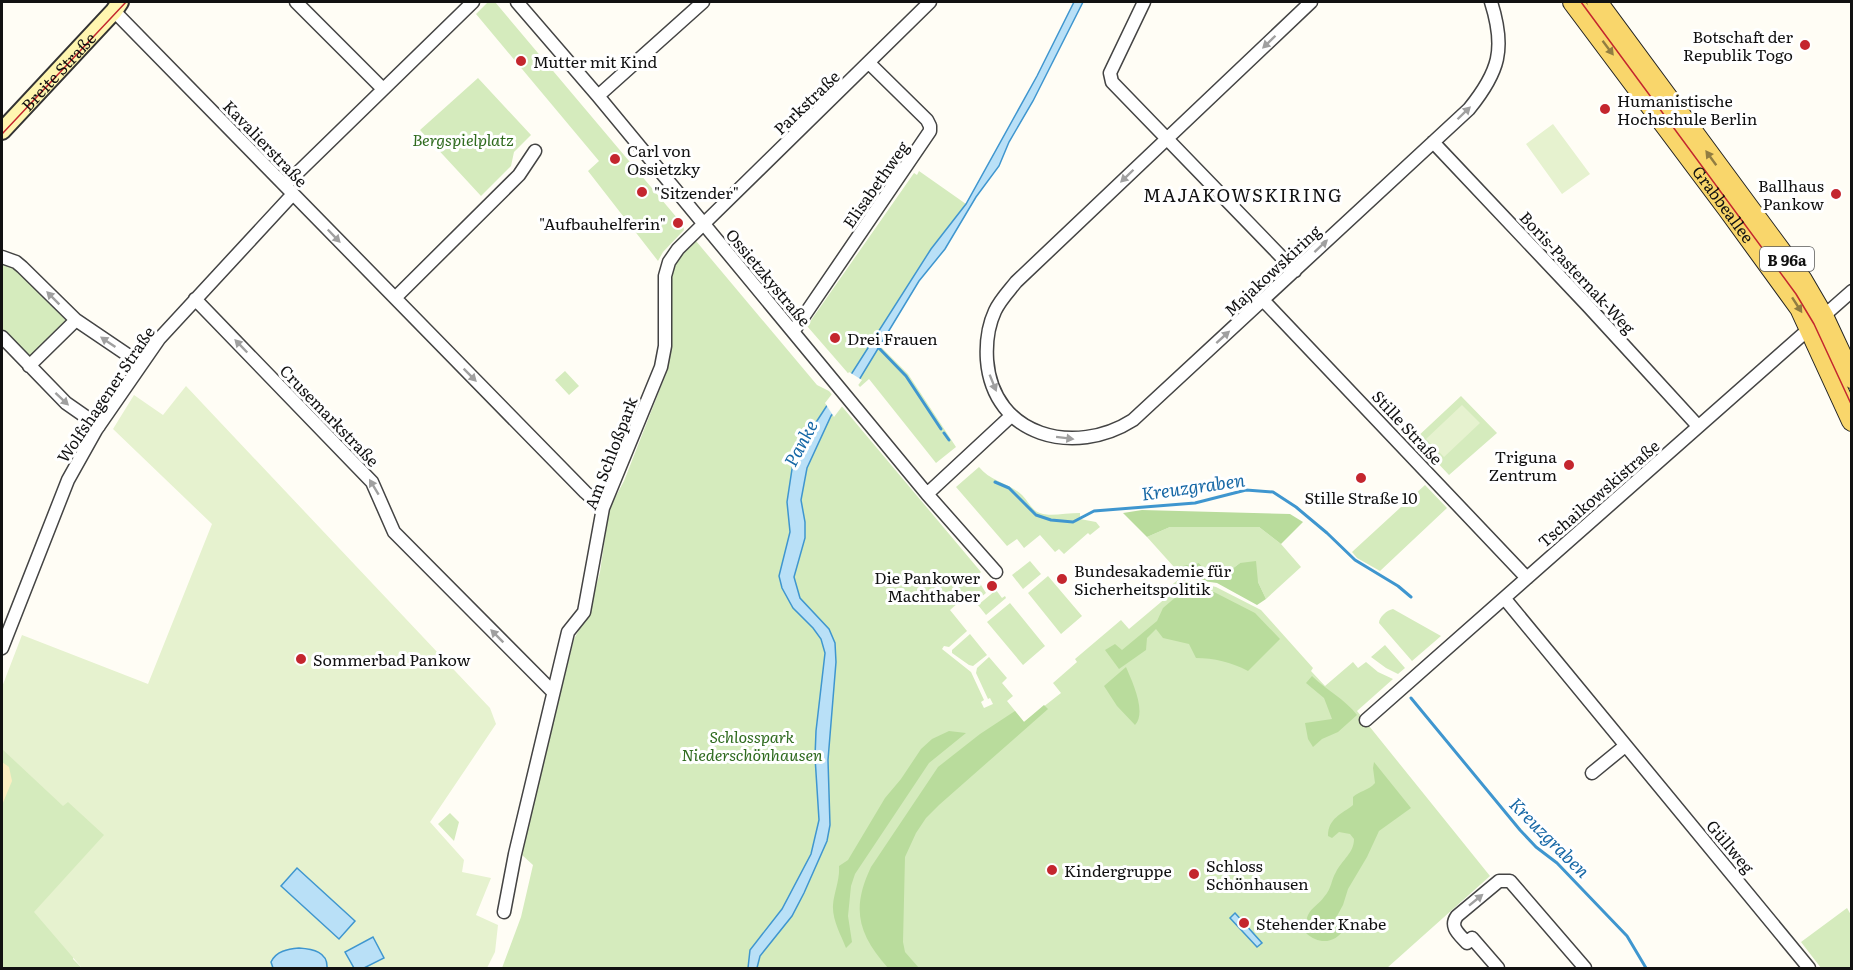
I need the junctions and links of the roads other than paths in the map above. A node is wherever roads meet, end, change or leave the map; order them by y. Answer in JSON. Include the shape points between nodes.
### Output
{"nodes":[{"id":1,"x":131,"y":2,"type":"edge"},
{"id":2,"x":296,"y":2,"type":"edge"},
{"id":3,"x":473,"y":2,"type":"edge"},
{"id":4,"x":517,"y":2,"type":"edge"},
{"id":5,"x":703,"y":2,"type":"edge"},
{"id":6,"x":930,"y":2,"type":"edge"},
{"id":7,"x":1144,"y":2,"type":"edge"},
{"id":8,"x":1311,"y":2,"type":"edge"},
{"id":9,"x":1491,"y":2,"type":"edge"},
{"id":10,"x":1573,"y":2,"type":"edge"},
{"id":11,"x":1597,"y":2,"type":"edge"},
{"id":12,"x":117,"y":6,"type":"edge"},
{"id":13,"x":869,"y":63,"type":"junction"},
{"id":14,"x":383,"y":89,"type":"junction"},
{"id":15,"x":598,"y":96,"type":"junction"},
{"id":16,"x":2,"y":131,"type":"edge"},
{"id":17,"x":1168,"y":137,"type":"junction"},
{"id":18,"x":1433,"y":142,"type":"junction"},
{"id":19,"x":535,"y":151,"type":"dead end"},
{"id":20,"x":289,"y":189,"type":"junction"},
{"id":21,"x":704,"y":225,"type":"junction"},
{"id":22,"x":2,"y":258,"type":"edge"},
{"id":23,"x":1295,"y":271,"type":"junction"},
{"id":24,"x":1851,"y":291,"type":"edge"},
{"id":25,"x":395,"y":298,"type":"junction"},
{"id":26,"x":195,"y":299,"type":"junction"},
{"id":27,"x":1263,"y":300,"type":"junction"},
{"id":28,"x":75,"y":320,"type":"junction"},
{"id":29,"x":1817,"y":322,"type":"junction"},
{"id":30,"x":792,"y":332,"type":"junction"},
{"id":31,"x":2,"y":337,"type":"edge"},
{"id":32,"x":141,"y":364,"type":"junction"},
{"id":33,"x":29,"y":366,"type":"junction"},
{"id":34,"x":1851,"y":378,"type":"edge"},
{"id":35,"x":1011,"y":416,"type":"junction"},
{"id":36,"x":1851,"y":421,"type":"edge"},
{"id":37,"x":99,"y":426,"type":"junction"},
{"id":38,"x":1698,"y":426,"type":"junction"},
{"id":39,"x":927,"y":494,"type":"junction"},
{"id":40,"x":603,"y":508,"type":"junction"},
{"id":41,"x":996,"y":572,"type":"dead end"},
{"id":42,"x":1527,"y":578,"type":"junction"},
{"id":43,"x":1505,"y":598,"type":"junction"},
{"id":44,"x":2,"y":648,"type":"edge"},
{"id":45,"x":553,"y":692,"type":"junction"},
{"id":46,"x":1366,"y":720,"type":"dead end"},
{"id":47,"x":1626,"y":746,"type":"junction"},
{"id":48,"x":1592,"y":773,"type":"dead end"},
{"id":49,"x":504,"y":912,"type":"dead end"},
{"id":50,"x":1498,"y":969,"type":"edge"},
{"id":51,"x":1585,"y":969,"type":"edge"},
{"id":52,"x":1809,"y":969,"type":"edge"}],
"edges":[{"from":1,"to":12,"type":"main road","name":"Breite Straße"},
{"from":2,"to":14,"type":"street"},
{"from":3,"to":14,"type":"street","name":"Wolfshagener Straße"},
{"from":4,"to":15,"type":"street","name":"Ossietzkystraße"},
{"from":5,"to":15,"type":"street"},
{"from":6,"to":13,"type":"street","name":"Parkstraße"},
{"from":7,"to":17,"type":"street","via":[[1110,76]]},
{"from":8,"to":17,"type":"street","name":"Majakowskiring","one_way":true},
{"from":18,"to":9,"type":"street","name":"Majakowskiring","one_way":true,"via":[[1469,109],[1492,78],[1499,40]]},
{"from":10,"to":29,"type":"main road","name":"Grabbeallee","number":"B 96a","one_way":true,"via":[[1800,308]]},
{"from":29,"to":11,"type":"main road","name":"Grabbeallee","number":"B 96a","one_way":true,"via":[[1815,301],[1778,246]]},
{"from":12,"to":16,"type":"main road","name":"Breite Straße"},
{"from":12,"to":20,"type":"street","name":"Kavalierstraße"},
{"from":13,"to":21,"type":"street","name":"Parkstraße"},
{"from":13,"to":30,"type":"street","name":"Elisabethweg","via":[[927,120],[930,131]]},
{"from":14,"to":20,"type":"street","name":"Wolfshagener Straße"},
{"from":15,"to":21,"type":"street","name":"Ossietzkystraße"},
{"from":17,"to":23,"type":"street"},
{"from":17,"to":35,"type":"street","name":"Majakowskiring","one_way":true,"via":[[1016,282],[995,310],[987,341],[988,368],[994,388]]},
{"from":23,"to":18,"type":"street","name":"Majakowskiring","one_way":true},
{"from":18,"to":38,"type":"street","name":"Boris-Pasternak-Weg"},
{"from":19,"to":25,"type":"street","via":[[519,175]]},
{"from":20,"to":25,"type":"street","name":"Kavalierstraße","one_way":true},
{"from":20,"to":26,"type":"street","name":"Wolfshagener Straße"},
{"from":21,"to":30,"type":"street","name":"Ossietzkystraße"},
{"from":21,"to":40,"type":"street","name":"Am Schloßpark","via":[[678,249],[666,271],[661,367]]},
{"from":28,"to":22,"type":"street","one_way":true,"via":[[22,267]]},
{"from":23,"to":27,"type":"street","name":"Majakowskiring"},
{"from":24,"to":29,"type":"street","name":"Tschaikowskistraße"},
{"from":25,"to":40,"type":"street","name":"Kavalierstraße","one_way":true},
{"from":26,"to":32,"type":"street","name":"Wolfshagener Straße"},
{"from":45,"to":26,"type":"street","name":"Crusemarkstraße","one_way":true,"via":[[394,531],[372,482]]},
{"from":35,"to":27,"type":"street","name":"Majakowskiring","one_way":true,"via":[[1060,438],[1092,437],[1121,427]]},
{"from":27,"to":42,"type":"street","name":"Stille Straße"},
{"from":32,"to":28,"type":"street","one_way":true},
{"from":28,"to":33,"type":"street"},
{"from":29,"to":34,"type":"main road","name":"Grabbeallee","number":"B 96a"},
{"from":29,"to":36,"type":"main road","name":"Grabbeallee","number":"B 96a"},
{"from":29,"to":38,"type":"street","name":"Tschaikowskistraße"},
{"from":30,"to":39,"type":"street","name":"Ossietzkystraße"},
{"from":31,"to":33,"type":"street"},
{"from":32,"to":37,"type":"street","name":"Wolfshagener Straße"},
{"from":33,"to":37,"type":"street","one_way":true,"via":[[66,403]]},
{"from":35,"to":39,"type":"street"},
{"from":37,"to":44,"type":"street","name":"Wolfshagener Straße","via":[[68,480]]},
{"from":38,"to":42,"type":"street","name":"Tschaikowskistraße"},
{"from":39,"to":41,"type":"street","name":"Ossietzkystraße"},
{"from":40,"to":45,"type":"street","name":"Am Schloßpark","via":[[584,612],[568,632]]},
{"from":42,"to":43,"type":"street","name":"Tschaikowskistraße"},
{"from":43,"to":46,"type":"street","name":"Tschaikowskistraße"},
{"from":43,"to":47,"type":"street","name":"Güllweg"},
{"from":45,"to":49,"type":"street","name":"Am Schloßpark"},
{"from":47,"to":48,"type":"street"},
{"from":47,"to":52,"type":"street","name":"Güllweg"},
{"from":50,"to":51,"type":"street","one_way":true,"via":[[1472,938],[1467,943],[1453,921],[1499,881],[1510,882]]}]}
